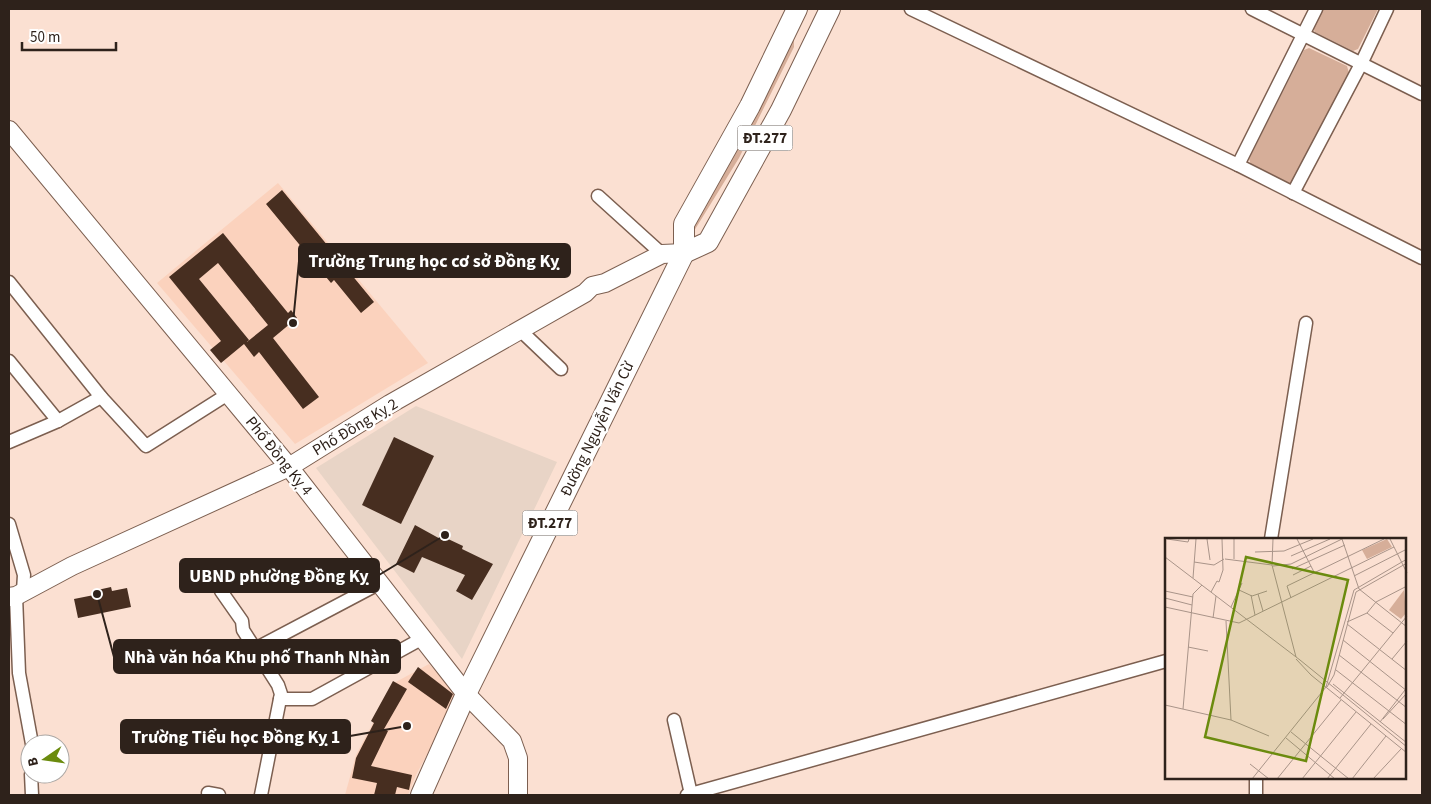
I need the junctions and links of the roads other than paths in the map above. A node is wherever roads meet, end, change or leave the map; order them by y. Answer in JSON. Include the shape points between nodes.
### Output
{"nodes":[{"id":1,"x":830,"y":9,"type":"edge"},
{"id":2,"x":911,"y":9,"type":"edge"},
{"id":3,"x":1252,"y":9,"type":"edge"},
{"id":4,"x":1316,"y":9,"type":"edge"},
{"id":5,"x":1388,"y":9,"type":"edge"},
{"id":6,"x":793,"y":11,"type":"edge"},
{"id":7,"x":1304,"y":34,"type":"junction"},
{"id":8,"x":1361,"y":64,"type":"junction"},
{"id":9,"x":1422,"y":94,"type":"edge"},
{"id":10,"x":9,"y":130,"type":"edge"},
{"id":11,"x":1238,"y":165,"type":"junction"},
{"id":12,"x":1294,"y":193,"type":"junction"},
{"id":13,"x":598,"y":196,"type":"dead end"},
{"id":14,"x":684,"y":253,"type":"junction"},
{"id":15,"x":662,"y":254,"type":"junction"},
{"id":16,"x":1422,"y":258,"type":"edge"},
{"id":17,"x":9,"y":282,"type":"edge"},
{"id":18,"x":1306,"y":323,"type":"dead end"},
{"id":19,"x":520,"y":330,"type":"junction"},
{"id":20,"x":9,"y":361,"type":"edge"},
{"id":21,"x":561,"y":370,"type":"dead end"},
{"id":22,"x":228,"y":394,"type":"junction"},
{"id":23,"x":100,"y":397,"type":"junction"},
{"id":24,"x":58,"y":421,"type":"junction"},
{"id":25,"x":10,"y":439,"type":"edge"},
{"id":26,"x":289,"y":467,"type":"junction"},
{"id":27,"x":9,"y":524,"type":"edge"},
{"id":28,"x":1271,"y":538,"type":"edge"},
{"id":29,"x":380,"y":583,"type":"junction"},
{"id":30,"x":221,"y":592,"type":"dead end"},
{"id":31,"x":16,"y":595,"type":"edge"},
{"id":32,"x":423,"y":638,"type":"junction"},
{"id":33,"x":255,"y":649,"type":"junction"},
{"id":34,"x":1165,"y":661,"type":"edge"},
{"id":35,"x":466,"y":694,"type":"junction"},
{"id":36,"x":280,"y":699,"type":"junction"},
{"id":37,"x":674,"y":720,"type":"dead end"},
{"id":38,"x":30,"y":734,"type":"edge"},
{"id":39,"x":1256,"y":779,"type":"edge"},
{"id":40,"x":260,"y":795,"type":"edge"},
{"id":41,"x":421,"y":795,"type":"edge"},
{"id":42,"x":518,"y":795,"type":"edge"},
{"id":43,"x":689,"y":795,"type":"edge"},
{"id":44,"x":1256,"y":795,"type":"edge"}],
"edges":[{"from":1,"to":14,"type":"main road","number":"ĐT.277","via":[[780,110],[708,242]]},
{"from":2,"to":11,"type":"street"},
{"from":3,"to":7,"type":"street"},
{"from":4,"to":7,"type":"street"},
{"from":5,"to":8,"type":"street"},
{"from":6,"to":14,"type":"main road","name":"Đường Nguyễn Văn Cừ","number":"ĐT.277","via":[[723,158],[684,224]]},
{"from":7,"to":8,"type":"street"},
{"from":7,"to":11,"type":"street"},
{"from":8,"to":9,"type":"street"},
{"from":8,"to":12,"type":"street"},
{"from":10,"to":22,"type":"street","name":"Phố Đồng Kỵ 4"},
{"from":11,"to":12,"type":"street"},
{"from":12,"to":16,"type":"street"},
{"from":13,"to":15,"type":"street"},
{"from":14,"to":15,"type":"street","name":"Phố Đồng Kỵ 2"},
{"from":14,"to":35,"type":"main road","name":"Đường Nguyễn Văn Cừ","number":"ĐT.277"},
{"from":15,"to":19,"type":"street","name":"Phố Đồng Kỵ 2","via":[[605,283],[597,292],[585,293]]},
{"from":17,"to":23,"type":"street"},
{"from":18,"to":28,"type":"street"},
{"from":19,"to":21,"type":"street"},
{"from":19,"to":26,"type":"street","name":"Phố Đồng Kỵ 2","via":[[390,404]]},
{"from":20,"to":24,"type":"street"},
{"from":22,"to":23,"type":"street","via":[[146,446]]},
{"from":22,"to":26,"type":"street","name":"Phố Đồng Kỵ 4"},
{"from":23,"to":24,"type":"street"},
{"from":24,"to":25,"type":"street"},
{"from":26,"to":29,"type":"street","name":"Phố Đồng Kỵ 4"},
{"from":26,"to":31,"type":"street","name":"Phố Đồng Kỵ 2"},
{"from":27,"to":31,"type":"street","via":[[24,575]]},
{"from":29,"to":32,"type":"street","name":"Phố Đồng Kỵ 4"},
{"from":29,"to":33,"type":"street"},
{"from":30,"to":33,"type":"street","via":[[242,622],[243,630]]},
{"from":31,"to":38,"type":"street","via":[[19,673]]},
{"from":32,"to":35,"type":"street","name":"Phố Đồng Kỵ 4"},
{"from":32,"to":36,"type":"street","via":[[312,699]]},
{"from":33,"to":36,"type":"street","via":[[278,685]]},
{"from":34,"to":43,"type":"street"},
{"from":35,"to":41,"type":"main road","name":"Đường Nguyễn Văn Cừ","number":"ĐT.277"},
{"from":35,"to":42,"type":"street","name":"Phố Đồng Kỵ 4","via":[[512,741],[518,758]]},
{"from":36,"to":40,"type":"street"},
{"from":37,"to":43,"type":"street"},
{"from":39,"to":44,"type":"street"}]}
